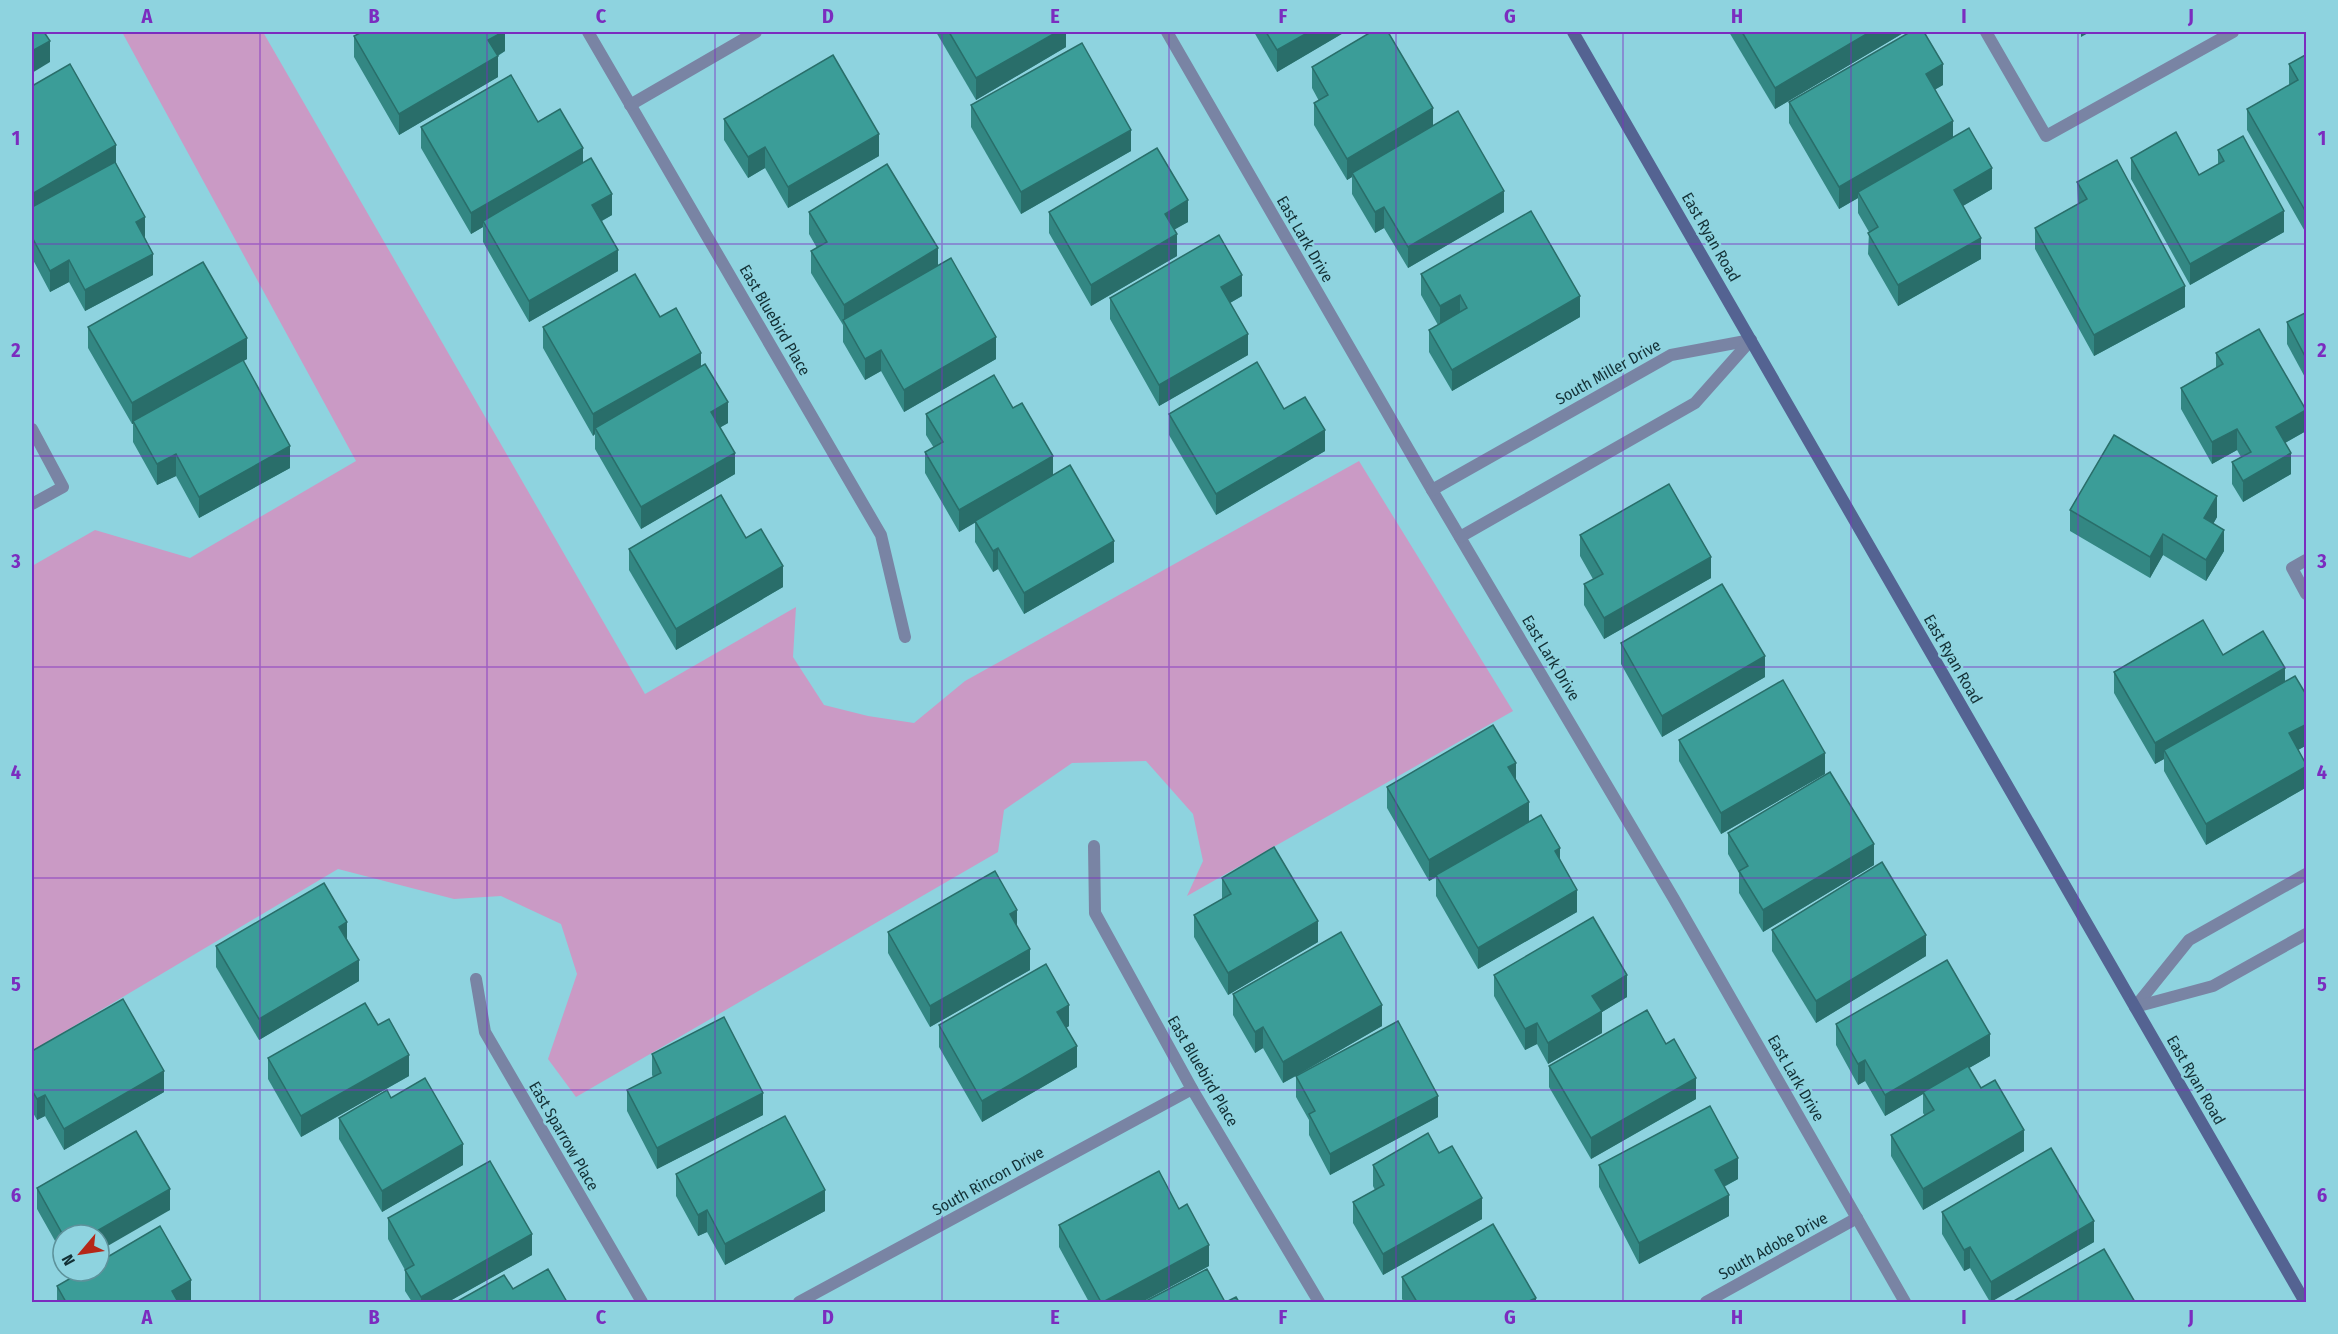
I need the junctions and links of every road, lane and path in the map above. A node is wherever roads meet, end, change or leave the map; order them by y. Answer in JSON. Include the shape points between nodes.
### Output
{"nodes":[{"id":1,"x":588,"y":32,"type":"edge"},
{"id":2,"x":756,"y":32,"type":"edge"},
{"id":3,"x":1167,"y":32,"type":"edge"},
{"id":4,"x":1574,"y":32,"type":"edge"},
{"id":5,"x":1986,"y":32,"type":"edge"},
{"id":6,"x":2233,"y":32,"type":"edge"},
{"id":7,"x":630,"y":105,"type":"junction"},
{"id":8,"x":1751,"y":340,"type":"junction"},
{"id":9,"x":32,"y":429,"type":"edge"},
{"id":10,"x":1432,"y":490,"type":"junction"},
{"id":11,"x":32,"y":504,"type":"edge"},
{"id":12,"x":1460,"y":537,"type":"junction"},
{"id":13,"x":2307,"y":560,"type":"edge"},
{"id":14,"x":2307,"y":594,"type":"edge"},
{"id":15,"x":905,"y":637,"type":"dead end"},
{"id":16,"x":1094,"y":846,"type":"dead end"},
{"id":17,"x":2307,"y":874,"type":"edge"},
{"id":18,"x":2307,"y":934,"type":"edge"},
{"id":19,"x":476,"y":979,"type":"dead end"},
{"id":20,"x":2134,"y":1007,"type":"junction"},
{"id":21,"x":1192,"y":1089,"type":"junction"},
{"id":22,"x":1857,"y":1218,"type":"junction"},
{"id":23,"x":642,"y":1302,"type":"edge"},
{"id":24,"x":799,"y":1302,"type":"edge"},
{"id":25,"x":1319,"y":1302,"type":"edge"},
{"id":26,"x":1706,"y":1302,"type":"edge"},
{"id":27,"x":1905,"y":1302,"type":"edge"},
{"id":28,"x":2305,"y":1302,"type":"edge"}],
"edges":[{"from":1,"to":7,"type":"street","name":"East Bluebird Place"},
{"from":2,"to":7,"type":"street"},
{"from":3,"to":10,"type":"street","name":"East Lark Drive"},
{"from":4,"to":8,"type":"street","name":"East Ryan Road"},
{"from":5,"to":6,"type":"street","via":[[2046,136]]},
{"from":7,"to":15,"type":"street","name":"East Bluebird Place","via":[[880,535]]},
{"from":8,"to":10,"type":"street","name":"South Miller Drive","via":[[1671,355]]},
{"from":8,"to":12,"type":"street","via":[[1695,403]]},
{"from":8,"to":20,"type":"street","name":"East Ryan Road"},
{"from":9,"to":11,"type":"street","via":[[63,487]]},
{"from":10,"to":12,"type":"street","name":"East Lark Drive"},
{"from":12,"to":22,"type":"street","name":"East Lark Drive"},
{"from":13,"to":14,"type":"street","via":[[2292,568]]},
{"from":16,"to":21,"type":"street","name":"East Bluebird Place","via":[[1095,913]]},
{"from":17,"to":20,"type":"street","via":[[2189,940]]},
{"from":18,"to":20,"type":"street","via":[[2213,986]]},
{"from":19,"to":23,"type":"street","name":"East Sparrow Place","via":[[485,1032]]},
{"from":20,"to":28,"type":"street","name":"East Ryan Road"},
{"from":21,"to":24,"type":"street","name":"South Rincon Drive"},
{"from":21,"to":25,"type":"street","name":"East Bluebird Place"},
{"from":22,"to":26,"type":"street","name":"South Adobe Drive"},
{"from":22,"to":27,"type":"street","name":"East Lark Drive"}]}
